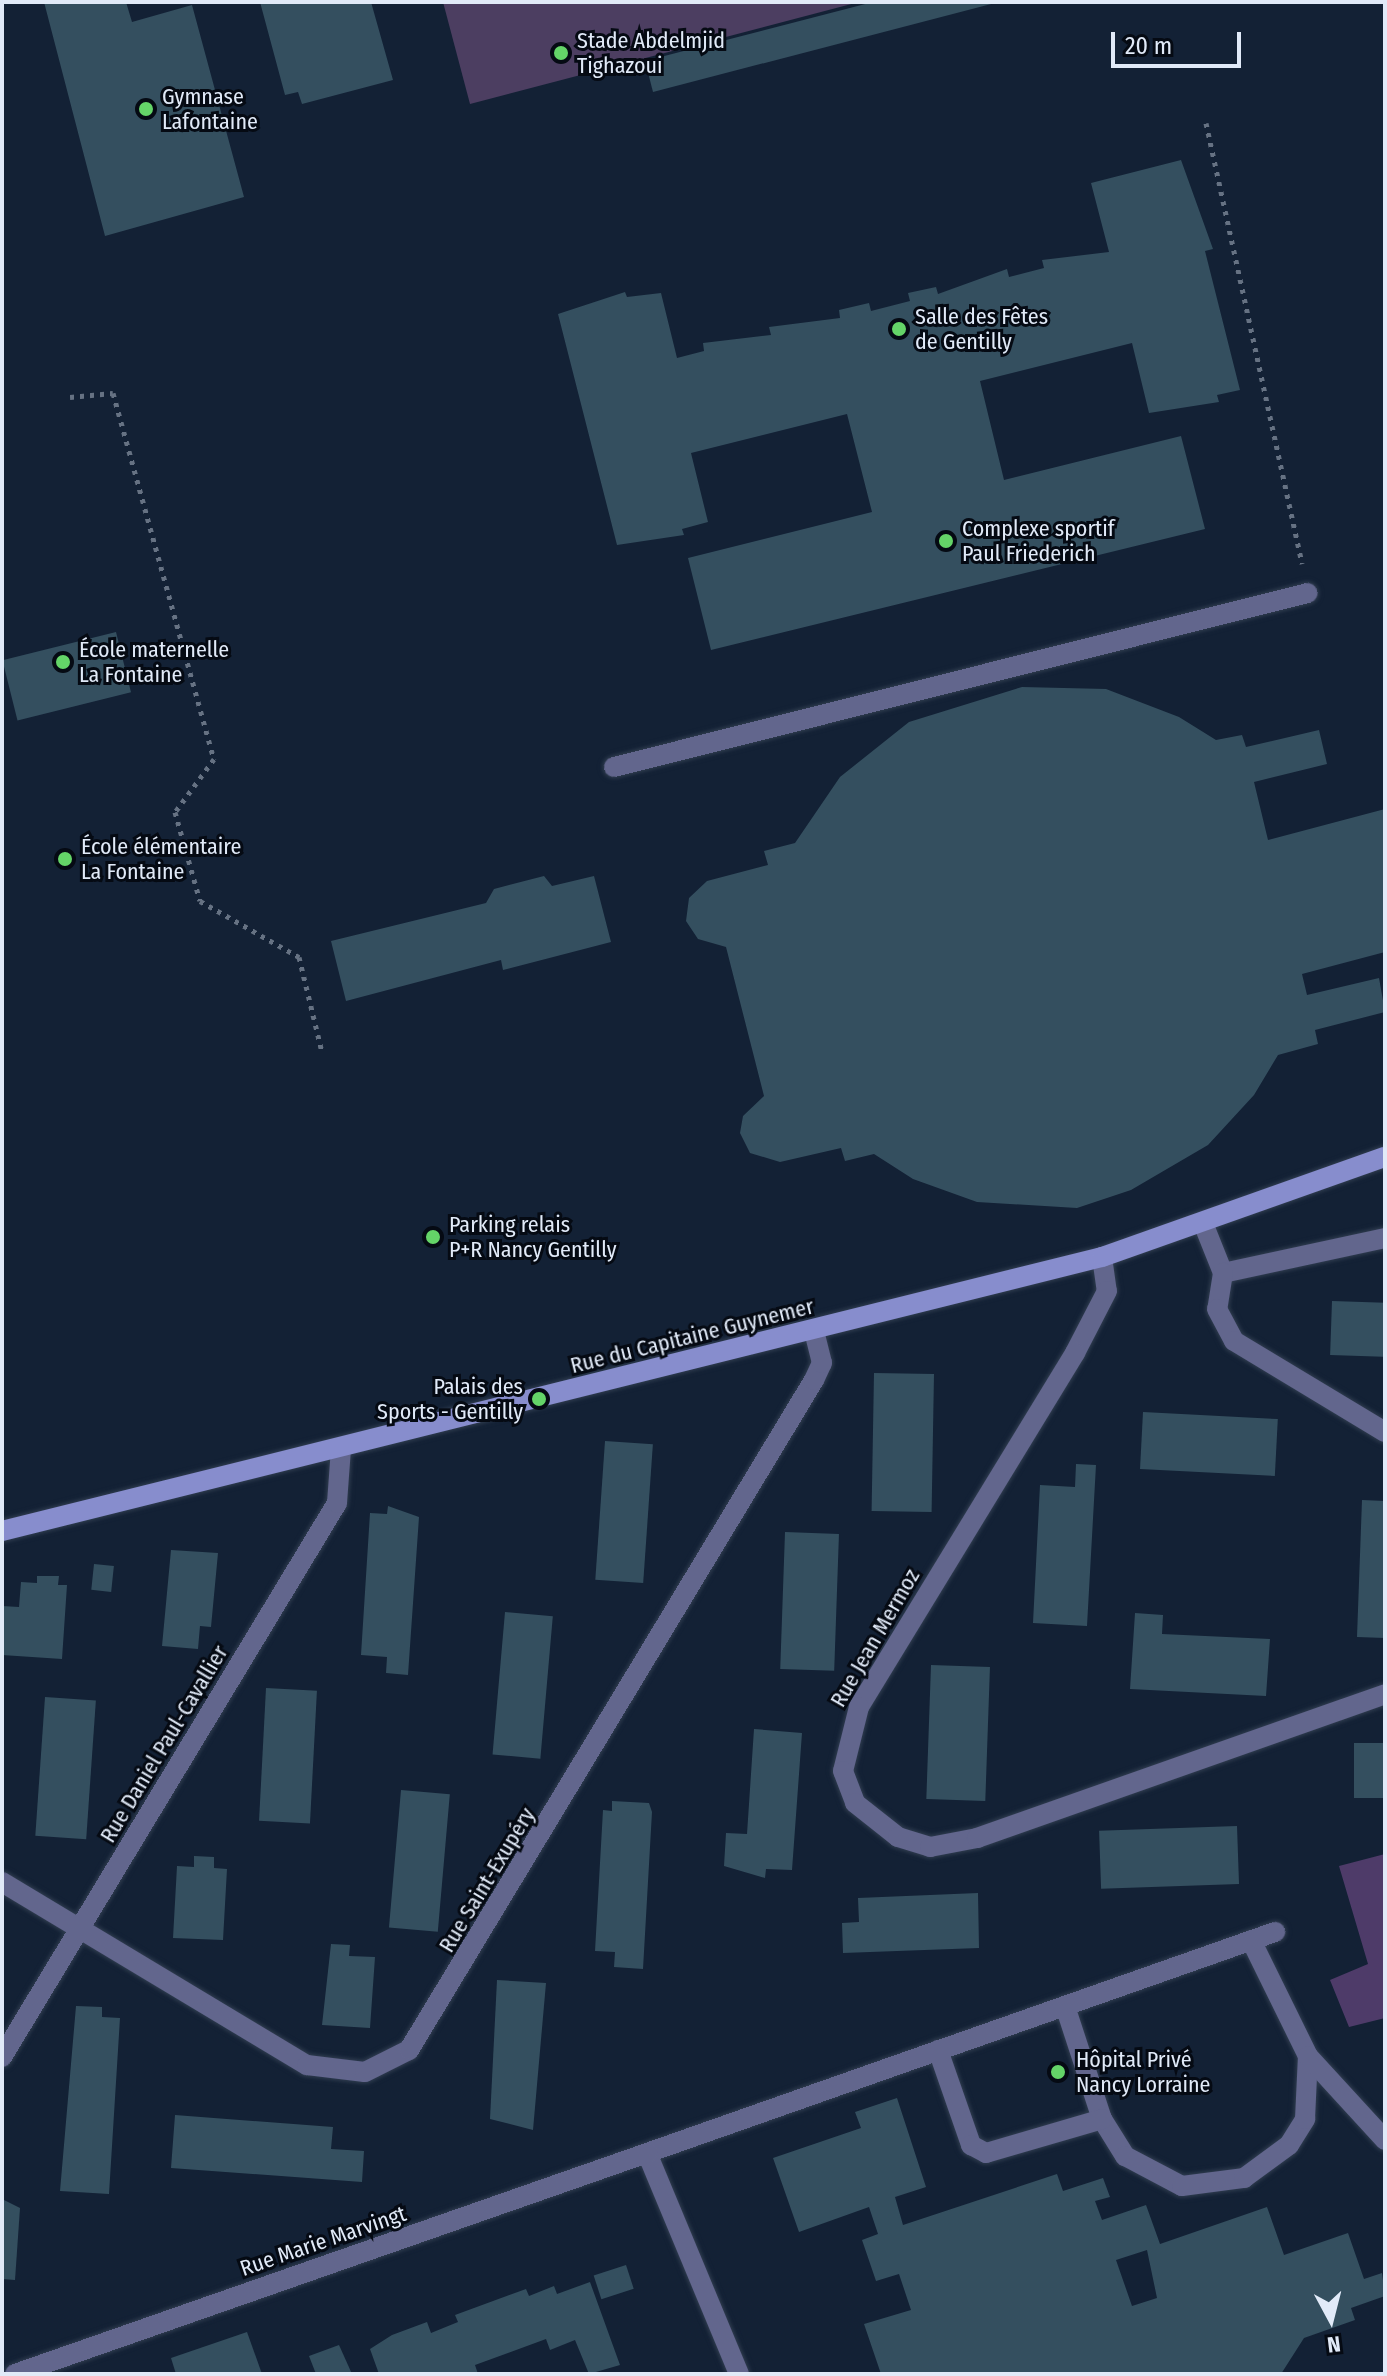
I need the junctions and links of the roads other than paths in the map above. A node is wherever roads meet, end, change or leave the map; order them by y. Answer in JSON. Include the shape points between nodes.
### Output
{"nodes":[{"id":1,"x":1308,"y":593,"type":"road end"},
{"id":2,"x":614,"y":767,"type":"dead end"},
{"id":3,"x":1385,"y":1157,"type":"edge"},
{"id":4,"x":1203,"y":1223,"type":"junction"},
{"id":5,"x":1385,"y":1238,"type":"edge"},
{"id":6,"x":1102,"y":1257,"type":"junction"},
{"id":7,"x":1223,"y":1273,"type":"junction"},
{"id":8,"x":814,"y":1330,"type":"junction"},
{"id":9,"x":1385,"y":1432,"type":"edge"},
{"id":10,"x":341,"y":1448,"type":"junction"},
{"id":11,"x":2,"y":1531,"type":"edge"},
{"id":12,"x":1385,"y":1694,"type":"edge"},
{"id":13,"x":2,"y":1882,"type":"edge"},
{"id":14,"x":80,"y":1929,"type":"junction"},
{"id":15,"x":1275,"y":1932,"type":"dead end"},
{"id":16,"x":1251,"y":1940,"type":"junction"},
{"id":17,"x":1065,"y":2006,"type":"junction"},
{"id":18,"x":938,"y":2050,"type":"junction"},
{"id":19,"x":1308,"y":2056,"type":"junction"},
{"id":20,"x":2,"y":2057,"type":"edge"},
{"id":21,"x":1102,"y":2119,"type":"junction"},
{"id":22,"x":1385,"y":2140,"type":"edge"},
{"id":23,"x":647,"y":2153,"type":"junction"},
{"id":24,"x":15,"y":2374,"type":"edge"},
{"id":25,"x":739,"y":2374,"type":"edge"}],
"edges":[{"from":1,"to":2,"type":"street"},
{"from":3,"to":4,"type":"street","name":"Rue du Capitaine Guynemer"},
{"from":4,"to":6,"type":"street","name":"Rue du Capitaine Guynemer"},
{"from":4,"to":7,"type":"street"},
{"from":5,"to":7,"type":"street"},
{"from":6,"to":8,"type":"street","name":"Rue du Capitaine Guynemer"},
{"from":6,"to":12,"type":"street","name":"Rue Jean Mermoz","via":[[1107,1291],[1075,1353],[859,1707],[843,1771],[855,1803],[898,1837],[946,1844]]},
{"from":7,"to":9,"type":"street","via":[[1217,1309],[1234,1341]]},
{"from":8,"to":10,"type":"street","name":"Rue du Capitaine Guynemer"},
{"from":8,"to":14,"type":"street","name":"Rue Saint-Exupéry","via":[[822,1363],[814,1380],[409,2050],[365,2072],[307,2065]]},
{"from":10,"to":11,"type":"street","name":"Rue du Capitaine Guynemer"},
{"from":10,"to":14,"type":"street","name":"Rue Daniel Paul-Cavallier","via":[[337,1503]]},
{"from":13,"to":14,"type":"street","name":"Rue Saint-Exupéry"},
{"from":14,"to":20,"type":"street","name":"Rue Daniel Paul-Cavallier"},
{"from":15,"to":16,"type":"street"},
{"from":16,"to":17,"type":"street"},
{"from":16,"to":19,"type":"street"},
{"from":17,"to":18,"type":"street","name":"Rue Marie Marvingt"},
{"from":17,"to":21,"type":"street"},
{"from":18,"to":21,"type":"street","via":[[971,2145],[986,2153]]},
{"from":18,"to":23,"type":"street","name":"Rue Marie Marvingt"},
{"from":19,"to":21,"type":"street","via":[[1305,2119],[1289,2145],[1244,2178],[1182,2186],[1153,2176],[1119,2150]]},
{"from":19,"to":22,"type":"street"},
{"from":23,"to":24,"type":"street","name":"Rue Marie Marvingt"},
{"from":23,"to":25,"type":"street"}]}
